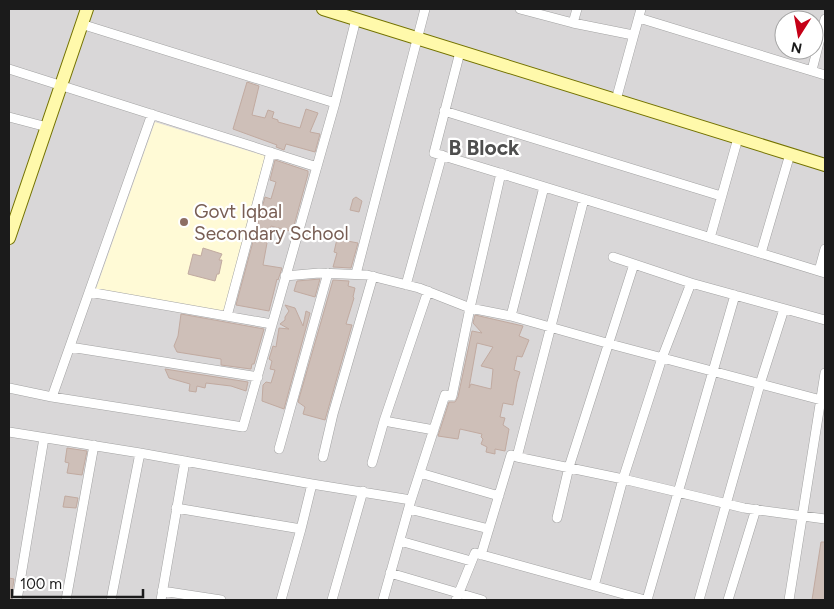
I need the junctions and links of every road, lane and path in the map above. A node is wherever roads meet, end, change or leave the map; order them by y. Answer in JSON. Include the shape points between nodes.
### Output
{"nodes":[{"id":1,"x":87,"y":9,"type":"edge"},
{"id":2,"x":323,"y":9,"type":"edge"},
{"id":3,"x":425,"y":9,"type":"edge"},
{"id":4,"x":520,"y":9,"type":"edge"},
{"id":5,"x":577,"y":9,"type":"edge"},
{"id":6,"x":640,"y":13,"type":"edge"},
{"id":7,"x":825,"y":18,"type":"edge"},
{"id":8,"x":356,"y":19,"type":"junction"},
{"id":9,"x":573,"y":23,"type":"junction"},
{"id":10,"x":81,"y":24,"type":"junction"},
{"id":11,"x":633,"y":35,"type":"junction"},
{"id":12,"x":418,"y":38,"type":"junction"},
{"id":13,"x":460,"y":52,"type":"junction"},
{"id":14,"x":9,"y":69,"type":"edge"},
{"id":15,"x":812,"y":70,"type":"junction"},
{"id":16,"x":825,"y":75,"type":"edge"},
{"id":17,"x":60,"y":85,"type":"junction"},
{"id":18,"x":616,"y":100,"type":"junction"},
{"id":19,"x":335,"y":103,"type":"junction"},
{"id":20,"x":444,"y":110,"type":"junction"},
{"id":21,"x":152,"y":114,"type":"junction"},
{"id":22,"x":9,"y":117,"type":"edge"},
{"id":23,"x":47,"y":127,"type":"junction"},
{"id":24,"x":738,"y":138,"type":"junction"},
{"id":25,"x":271,"y":152,"type":"junction"},
{"id":26,"x":790,"y":154,"type":"junction"},
{"id":27,"x":442,"y":155,"type":"junction"},
{"id":28,"x":825,"y":165,"type":"edge"},
{"id":29,"x":317,"y":167,"type":"junction"},
{"id":30,"x":501,"y":173,"type":"junction"},
{"id":31,"x":544,"y":186,"type":"junction"},
{"id":32,"x":721,"y":196,"type":"junction"},
{"id":33,"x":584,"y":199,"type":"junction"},
{"id":34,"x":9,"y":238,"type":"edge"},
{"id":35,"x":710,"y":238,"type":"junction"},
{"id":36,"x":825,"y":249,"type":"edge"},
{"id":37,"x":761,"y":253,"type":"junction"},
{"id":38,"x":613,"y":257,"type":"dead end"},
{"id":39,"x":634,"y":264,"type":"junction"},
{"id":40,"x":822,"y":272,"type":"edge"},
{"id":41,"x":328,"y":273,"type":"junction"},
{"id":42,"x":356,"y":274,"type":"junction"},
{"id":43,"x":285,"y":276,"type":"junction"},
{"id":44,"x":373,"y":276,"type":"junction"},
{"id":45,"x":690,"y":283,"type":"junction"},
{"id":46,"x":406,"y":285,"type":"junction"},
{"id":47,"x":428,"y":291,"type":"junction"},
{"id":48,"x":89,"y":292,"type":"junction"},
{"id":49,"x":735,"y":295,"type":"junction"},
{"id":50,"x":470,"y":308,"type":"junction"},
{"id":51,"x":784,"y":309,"type":"junction"},
{"id":52,"x":227,"y":316,"type":"junction"},
{"id":53,"x":511,"y":316,"type":"junction"},
{"id":54,"x":825,"y":320,"type":"edge"},
{"id":55,"x":272,"y":324,"type":"junction"},
{"id":56,"x":551,"y":329,"type":"junction"},
{"id":57,"x":610,"y":344,"type":"junction"},
{"id":58,"x":70,"y":347,"type":"junction"},
{"id":59,"x":662,"y":358,"type":"junction"},
{"id":60,"x":712,"y":372,"type":"junction"},
{"id":61,"x":825,"y":372,"type":"edge"},
{"id":62,"x":258,"y":377,"type":"junction"},
{"id":63,"x":760,"y":384,"type":"junction"},
{"id":64,"x":9,"y":388,"type":"edge"},
{"id":65,"x":52,"y":397,"type":"junction"},
{"id":66,"x":821,"y":400,"type":"junction"},
{"id":67,"x":384,"y":421,"type":"junction"},
{"id":68,"x":434,"y":430,"type":"junction"},
{"id":69,"x":9,"y":432,"type":"edge"},
{"id":70,"x":44,"y":438,"type":"junction"},
{"id":71,"x":94,"y":445,"type":"junction"},
{"id":72,"x":279,"y":449,"type":"dead end"},
{"id":73,"x":140,"y":453,"type":"junction"},
{"id":74,"x":323,"y":456,"type":"dead end"},
{"id":75,"x":517,"y":457,"type":"junction"},
{"id":76,"x":185,"y":461,"type":"junction"},
{"id":77,"x":372,"y":463,"type":"dead end"},
{"id":78,"x":569,"y":468,"type":"junction"},
{"id":79,"x":420,"y":473,"type":"junction"},
{"id":80,"x":623,"y":479,"type":"junction"},
{"id":81,"x":312,"y":484,"type":"junction"},
{"id":82,"x":362,"y":491,"type":"junction"},
{"id":83,"x":678,"y":492,"type":"junction"},
{"id":84,"x":499,"y":496,"type":"junction"},
{"id":85,"x":410,"y":504,"type":"junction"},
{"id":86,"x":726,"y":504,"type":"junction"},
{"id":87,"x":176,"y":508,"type":"junction"},
{"id":88,"x":756,"y":509,"type":"junction"},
{"id":89,"x":802,"y":515,"type":"junction"},
{"id":90,"x":557,"y":518,"type":"dead end"},
{"id":91,"x":825,"y":519,"type":"edge"},
{"id":92,"x":301,"y":529,"type":"junction"},
{"id":93,"x":488,"y":529,"type":"junction"},
{"id":94,"x":400,"y":541,"type":"junction"},
{"id":95,"x":481,"y":555,"type":"junction"},
{"id":96,"x":471,"y":561,"type":"junction"},
{"id":97,"x":390,"y":573,"type":"junction"},
{"id":98,"x":594,"y":586,"type":"junction"},
{"id":99,"x":162,"y":596,"type":"edge"},
{"id":100,"x":458,"y":597,"type":"edge"},
{"id":101,"x":17,"y":600,"type":"edge"},
{"id":102,"x":66,"y":600,"type":"edge"},
{"id":103,"x":111,"y":600,"type":"edge"},
{"id":104,"x":221,"y":600,"type":"edge"},
{"id":105,"x":281,"y":600,"type":"edge"},
{"id":106,"x":332,"y":600,"type":"edge"},
{"id":107,"x":383,"y":600,"type":"edge"},
{"id":108,"x":482,"y":600,"type":"edge"},
{"id":109,"x":646,"y":600,"type":"edge"},
{"id":110,"x":699,"y":600,"type":"edge"},
{"id":111,"x":728,"y":600,"type":"edge"},
{"id":112,"x":789,"y":600,"type":"edge"}],
"edges":[{"from":1,"to":10,"type":"street"},
{"from":2,"to":8,"type":"street"},
{"from":3,"to":12,"type":"street"},
{"from":4,"to":9,"type":"street"},
{"from":5,"to":9,"type":"street"},
{"from":6,"to":11,"type":"street"},
{"from":6,"to":15,"type":"street"},
{"from":7,"to":15,"type":"street"},
{"from":8,"to":12,"type":"street"},
{"from":8,"to":19,"type":"street"},
{"from":9,"to":11,"type":"street"},
{"from":10,"to":17,"type":"street"},
{"from":10,"to":19,"type":"street"},
{"from":11,"to":18,"type":"street"},
{"from":12,"to":13,"type":"street"},
{"from":12,"to":42,"type":"street"},
{"from":13,"to":18,"type":"street"},
{"from":13,"to":20,"type":"street"},
{"from":14,"to":17,"type":"street"},
{"from":15,"to":16,"type":"street"},
{"from":17,"to":21,"type":"street"},
{"from":17,"to":23,"type":"street"},
{"from":18,"to":24,"type":"street"},
{"from":19,"to":29,"type":"street"},
{"from":20,"to":27,"type":"street","via":[[434,153]]},
{"from":20,"to":32,"type":"street"},
{"from":21,"to":25,"type":"street"},
{"from":21,"to":48,"type":"street"},
{"from":22,"to":23,"type":"street"},
{"from":23,"to":34,"type":"street"},
{"from":24,"to":26,"type":"street"},
{"from":24,"to":32,"type":"street"},
{"from":25,"to":29,"type":"street"},
{"from":25,"to":52,"type":"street"},
{"from":26,"to":28,"type":"street"},
{"from":26,"to":37,"type":"street"},
{"from":27,"to":30,"type":"street"},
{"from":27,"to":46,"type":"street"},
{"from":29,"to":43,"type":"street"},
{"from":30,"to":31,"type":"street"},
{"from":30,"to":50,"type":"street"},
{"from":31,"to":33,"type":"street"},
{"from":31,"to":53,"type":"street"},
{"from":32,"to":35,"type":"street"},
{"from":33,"to":35,"type":"street"},
{"from":33,"to":56,"type":"street"},
{"from":35,"to":37,"type":"street"},
{"from":36,"to":40,"type":"street"},
{"from":37,"to":40,"type":"street"},
{"from":38,"to":39,"type":"street"},
{"from":39,"to":45,"type":"street"},
{"from":39,"to":57,"type":"street"},
{"from":41,"to":42,"type":"street"},
{"from":41,"to":43,"type":"street"},
{"from":41,"to":72,"type":"street"},
{"from":42,"to":44,"type":"street"},
{"from":43,"to":55,"type":"street"},
{"from":44,"to":46,"type":"street"},
{"from":44,"to":74,"type":"street"},
{"from":45,"to":49,"type":"street"},
{"from":45,"to":59,"type":"street"},
{"from":46,"to":47,"type":"street"},
{"from":47,"to":50,"type":"street"},
{"from":47,"to":67,"type":"street"},
{"from":48,"to":52,"type":"street"},
{"from":48,"to":58,"type":"street"},
{"from":49,"to":51,"type":"street"},
{"from":49,"to":60,"type":"street"},
{"from":50,"to":53,"type":"street"},
{"from":50,"to":68,"type":"street","via":[[452,396],[445,395]]},
{"from":51,"to":54,"type":"street"},
{"from":51,"to":63,"type":"street"},
{"from":52,"to":55,"type":"street"},
{"from":53,"to":56,"type":"street"},
{"from":55,"to":62,"type":"street"},
{"from":56,"to":57,"type":"street"},
{"from":56,"to":75,"type":"street"},
{"from":57,"to":59,"type":"street"},
{"from":57,"to":78,"type":"street"},
{"from":58,"to":62,"type":"street"},
{"from":58,"to":65,"type":"street"},
{"from":59,"to":60,"type":"street"},
{"from":59,"to":80,"type":"street"},
{"from":60,"to":63,"type":"street"},
{"from":60,"to":83,"type":"street"},
{"from":61,"to":66,"type":"street"},
{"from":62,"to":65,"type":"street","via":[[243,427]]},
{"from":63,"to":66,"type":"street"},
{"from":63,"to":86,"type":"street"},
{"from":64,"to":65,"type":"street"},
{"from":66,"to":89,"type":"street"},
{"from":67,"to":68,"type":"street"},
{"from":67,"to":77,"type":"street"},
{"from":68,"to":79,"type":"street"},
{"from":69,"to":70,"type":"street"},
{"from":70,"to":71,"type":"street"},
{"from":70,"to":101,"type":"street"},
{"from":71,"to":73,"type":"street"},
{"from":71,"to":102,"type":"street"},
{"from":73,"to":76,"type":"street"},
{"from":73,"to":103,"type":"street"},
{"from":75,"to":78,"type":"street"},
{"from":75,"to":84,"type":"street","via":[[511,455]]},
{"from":76,"to":81,"type":"street"},
{"from":76,"to":87,"type":"street"},
{"from":78,"to":80,"type":"street"},
{"from":78,"to":90,"type":"street"},
{"from":79,"to":84,"type":"street"},
{"from":79,"to":85,"type":"street"},
{"from":80,"to":83,"type":"street"},
{"from":80,"to":98,"type":"street"},
{"from":81,"to":82,"type":"street"},
{"from":81,"to":92,"type":"street"},
{"from":82,"to":85,"type":"street"},
{"from":82,"to":106,"type":"street"},
{"from":83,"to":86,"type":"street"},
{"from":83,"to":109,"type":"street"},
{"from":84,"to":93,"type":"street"},
{"from":85,"to":93,"type":"street"},
{"from":85,"to":94,"type":"street"},
{"from":86,"to":88,"type":"street"},
{"from":86,"to":110,"type":"street"},
{"from":87,"to":92,"type":"street"},
{"from":87,"to":99,"type":"street"},
{"from":88,"to":89,"type":"street"},
{"from":88,"to":111,"type":"street"},
{"from":89,"to":91,"type":"street"},
{"from":89,"to":112,"type":"street"},
{"from":92,"to":105,"type":"street"},
{"from":93,"to":95,"type":"street"},
{"from":94,"to":96,"type":"street"},
{"from":94,"to":97,"type":"street"},
{"from":95,"to":96,"type":"street","via":[[475,553]]},
{"from":95,"to":98,"type":"street"},
{"from":96,"to":100,"type":"street"},
{"from":97,"to":100,"type":"street"},
{"from":97,"to":107,"type":"street"},
{"from":98,"to":109,"type":"street"},
{"from":99,"to":104,"type":"street"},
{"from":100,"to":108,"type":"street"}]}
